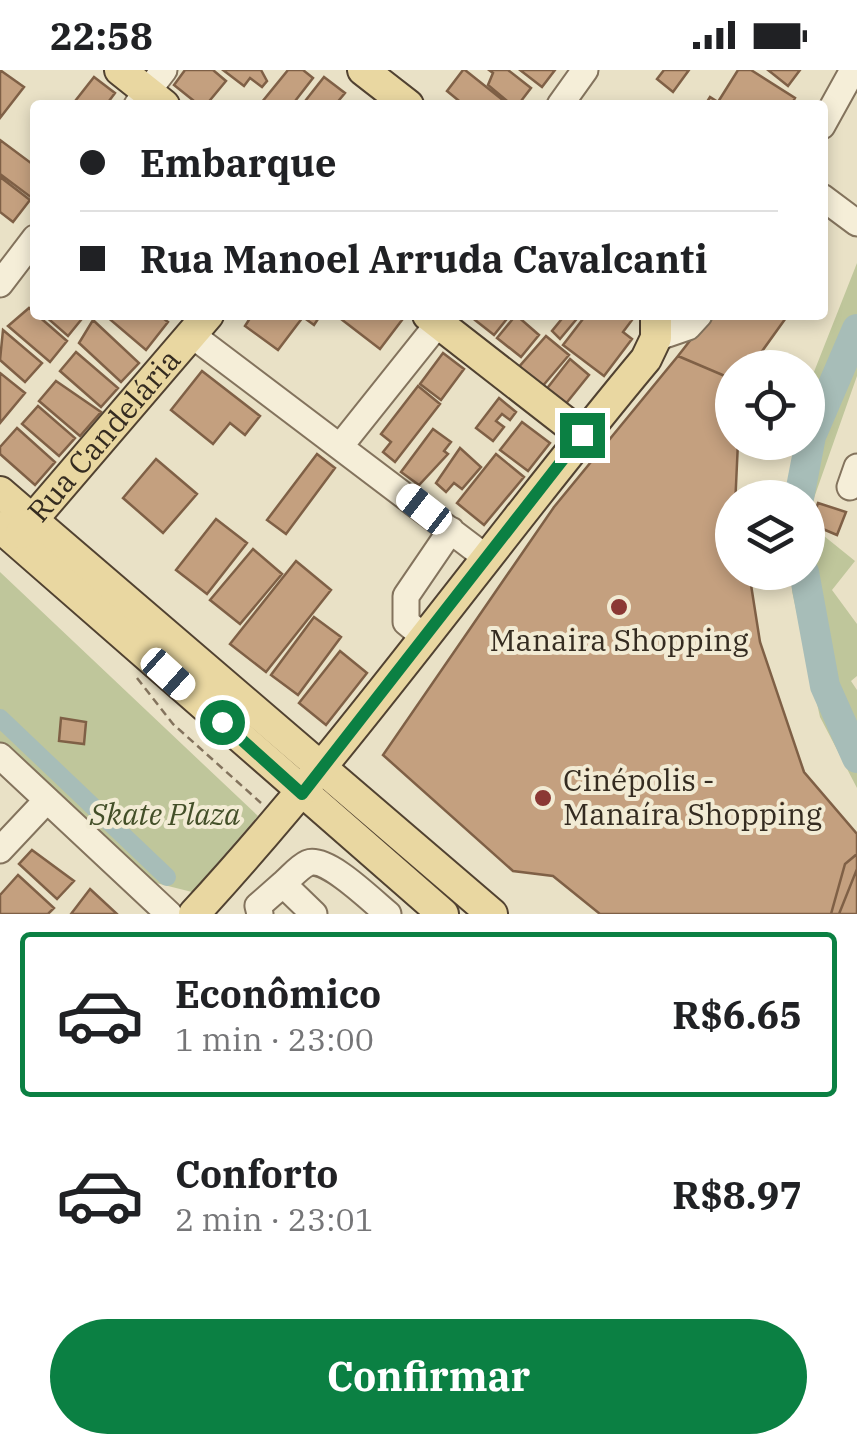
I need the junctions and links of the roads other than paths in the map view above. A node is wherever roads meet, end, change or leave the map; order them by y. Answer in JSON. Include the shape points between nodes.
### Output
{"nodes":[{"id":1,"x":120,"y":70,"type":"edge"},
{"id":2,"x":585,"y":70,"type":"edge"},
{"id":3,"x":853,"y":70,"type":"edge"},
{"id":4,"x":371,"y":86,"type":"edge"},
{"id":5,"x":153,"y":93,"type":"edge"},
{"id":6,"x":398,"y":100,"type":"edge"},
{"id":7,"x":564,"y":100,"type":"edge"},
{"id":8,"x":828,"y":115,"type":"edge"},
{"id":9,"x":828,"y":201,"type":"edge"},
{"id":10,"x":857,"y":223,"type":"edge"},
{"id":11,"x":30,"y":245,"type":"edge"},
{"id":12,"x":0,"y":284,"type":"edge"},
{"id":13,"x":435,"y":320,"type":"edge"},
{"id":14,"x":439,"y":320,"type":"edge"},
{"id":15,"x":694,"y":320,"type":"edge"},
{"id":16,"x":200,"y":325,"type":"edge"},
{"id":17,"x":656,"y":327,"type":"edge"},
{"id":18,"x":582,"y":435,"type":"junction"},
{"id":19,"x":342,"y":444,"type":"junction"},
{"id":20,"x":0,"y":492,"type":"edge"},
{"id":21,"x":451,"y":530,"type":"junction"},
{"id":22,"x":12,"y":536,"type":"edge"},
{"id":23,"x":484,"y":556,"type":"junction"},
{"id":24,"x":423,"y":636,"type":"junction"},
{"id":25,"x":0,"y":756,"type":"edge"},
{"id":26,"x":312,"y":782,"type":"junction"},
{"id":27,"x":47,"y":800,"type":"junction"},
{"id":28,"x":0,"y":850,"type":"edge"},
{"id":29,"x":283,"y":884,"type":"junction"},
{"id":30,"x":189,"y":914,"type":"edge"},
{"id":31,"x":260,"y":914,"type":"edge"},
{"id":32,"x":314,"y":914,"type":"edge"},
{"id":33,"x":388,"y":914,"type":"edge"},
{"id":34,"x":443,"y":914,"type":"edge"},
{"id":35,"x":492,"y":914,"type":"edge"}],
"edges":[{"from":1,"to":5,"type":"main road"},
{"from":2,"to":7,"type":"street"},
{"from":3,"to":8,"type":"street"},
{"from":4,"to":6,"type":"main road"},
{"from":9,"to":10,"type":"street"},
{"from":11,"to":12,"type":"street"},
{"from":13,"to":19,"type":"street"},
{"from":14,"to":18,"type":"main road"},
{"from":15,"to":17,"type":"street","via":[[688,327]]},
{"from":16,"to":19,"type":"street"},
{"from":16,"to":22,"type":"main road","name":"Rua Candelária"},
{"from":17,"to":18,"type":"main road","via":[[646,359]]},
{"from":18,"to":23,"type":"main road"},
{"from":19,"to":21,"type":"street"},
{"from":20,"to":22,"type":"main road"},
{"from":21,"to":23,"type":"street"},
{"from":21,"to":24,"type":"street","via":[[406,596],[406,622]]},
{"from":22,"to":26,"type":"main road"},
{"from":23,"to":24,"type":"main road"},
{"from":24,"to":26,"type":"main road"},
{"from":25,"to":27,"type":"street"},
{"from":26,"to":30,"type":"main road"},
{"from":26,"to":34,"type":"main road"},
{"from":26,"to":35,"type":"main road"},
{"from":27,"to":28,"type":"street"},
{"from":27,"to":30,"type":"street"},
{"from":29,"to":31,"type":"street","via":[[258,906]]},
{"from":29,"to":32,"type":"street"},
{"from":29,"to":33,"type":"street","via":[[313,861],[326,864]]}]}
